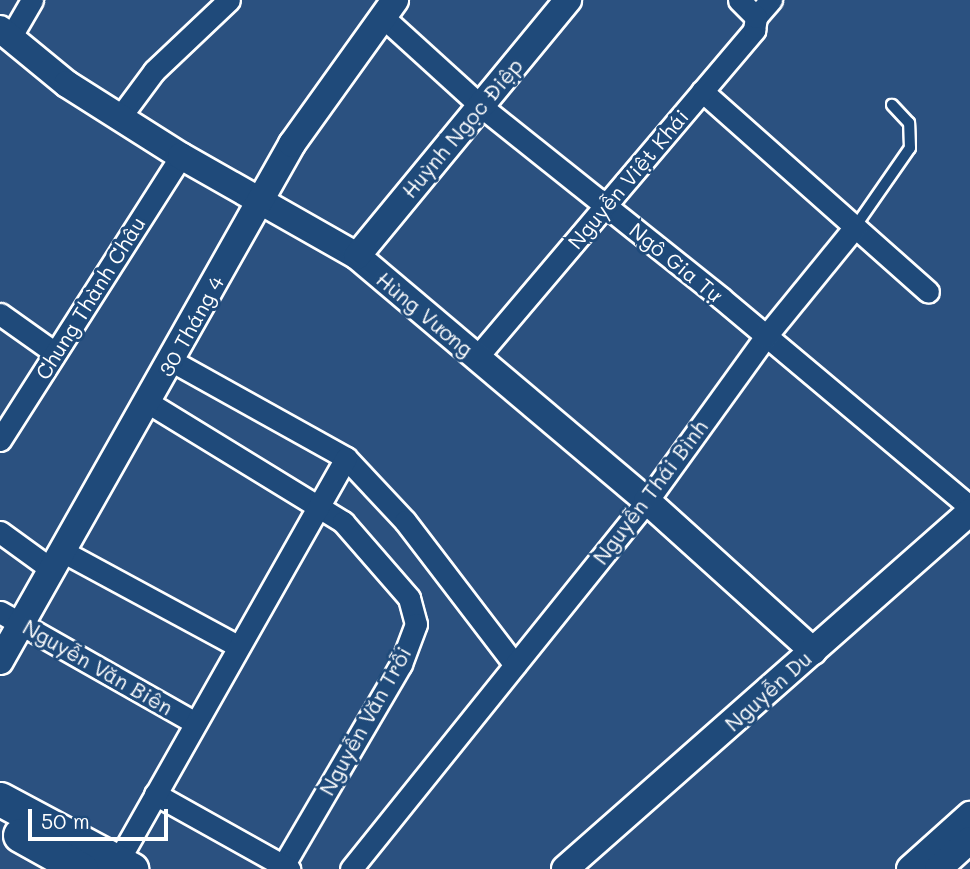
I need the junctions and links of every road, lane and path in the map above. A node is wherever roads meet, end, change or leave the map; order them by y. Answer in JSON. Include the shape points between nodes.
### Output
{"nodes":[{"id":1,"x":32,"y":0,"type":"edge"},
{"id":2,"x":229,"y":0,"type":"edge"},
{"id":3,"x":568,"y":0,"type":"edge"},
{"id":4,"x":739,"y":0,"type":"edge"},
{"id":5,"x":771,"y":0,"type":"edge"},
{"id":6,"x":389,"y":8,"type":"edge"},
{"id":7,"x":756,"y":17,"type":"junction"},
{"id":8,"x":5,"y":33,"type":"edge"},
{"id":9,"x":702,"y":91,"type":"junction"},
{"id":10,"x":892,"y":104,"type":"dead end"},
{"id":11,"x":482,"y":107,"type":"junction"},
{"id":12,"x":120,"y":117,"type":"junction"},
{"id":13,"x":181,"y":156,"type":"junction"},
{"id":14,"x":259,"y":202,"type":"junction"},
{"id":15,"x":606,"y":206,"type":"junction"},
{"id":16,"x":855,"y":227,"type":"junction"},
{"id":17,"x":357,"y":256,"type":"junction"},
{"id":18,"x":928,"y":292,"type":"dead end"},
{"id":19,"x":0,"y":314,"type":"edge"},
{"id":20,"x":766,"y":336,"type":"junction"},
{"id":21,"x":55,"y":354,"type":"junction"},
{"id":22,"x":477,"y":357,"type":"junction"},
{"id":23,"x":172,"y":362,"type":"junction"},
{"id":24,"x":149,"y":403,"type":"junction"},
{"id":25,"x":0,"y":440,"type":"edge"},
{"id":26,"x":346,"y":458,"type":"junction"},
{"id":27,"x":647,"y":500,"type":"junction"},
{"id":28,"x":319,"y":504,"type":"junction"},
{"id":29,"x":970,"y":509,"type":"edge"},
{"id":30,"x":0,"y":532,"type":"edge"},
{"id":31,"x":56,"y":560,"type":"junction"},
{"id":32,"x":0,"y":612,"type":"edge"},
{"id":33,"x":23,"y":625,"type":"junction"},
{"id":34,"x":238,"y":646,"type":"junction"},
{"id":35,"x":813,"y":651,"type":"junction"},
{"id":36,"x":0,"y":661,"type":"edge"},
{"id":37,"x":514,"y":665,"type":"junction"},
{"id":38,"x":195,"y":723,"type":"junction"},
{"id":39,"x":155,"y":794,"type":"junction"},
{"id":40,"x":0,"y":799,"type":"edge"},
{"id":41,"x":970,"y":815,"type":"edge"},
{"id":42,"x":0,"y":824,"type":"edge"},
{"id":43,"x":970,"y":840,"type":"edge"},
{"id":44,"x":124,"y":865,"type":"edge"},
{"id":45,"x":284,"y":868,"type":"edge"},
{"id":46,"x":81,"y":869,"type":"edge"},
{"id":47,"x":351,"y":869,"type":"edge"},
{"id":48,"x":565,"y":869,"type":"edge"},
{"id":49,"x":910,"y":869,"type":"edge"},
{"id":50,"x":938,"y":869,"type":"edge"}],
"edges":[{"from":1,"to":8,"type":"street"},
{"from":2,"to":12,"type":"street","via":[[154,71]]},
{"from":3,"to":11,"type":"street","name":"Huỳnh Ngọc Điệp"},
{"from":4,"to":7,"type":"street"},
{"from":5,"to":7,"type":"street","name":"Nguyễn Việt Khái"},
{"from":6,"to":11,"type":"street","name":"Ngô Gia Tự"},
{"from":6,"to":14,"type":"street","name":"30 Tháng 4","via":[[292,144]]},
{"from":7,"to":9,"type":"street","name":"Nguyễn Việt Khái","via":[[754,30]]},
{"from":8,"to":12,"type":"street","name":"Hùng Vương","via":[[67,84]]},
{"from":9,"to":15,"type":"street","name":"Nguyễn Việt Khái"},
{"from":9,"to":16,"type":"street"},
{"from":10,"to":16,"type":"lane","name":"Nguyễn Thái Bình","via":[[909,123],[910,148]]},
{"from":11,"to":15,"type":"street","name":"Ngô Gia Tự"},
{"from":11,"to":17,"type":"street","name":"Huỳnh Ngọc Điệp"},
{"from":12,"to":13,"type":"street","name":"Hùng Vương"},
{"from":13,"to":14,"type":"street","name":"Hùng Vương"},
{"from":13,"to":21,"type":"street","name":"Chung Thành Châu"},
{"from":14,"to":17,"type":"street","name":"Hùng Vương"},
{"from":14,"to":23,"type":"street","name":"30 Tháng 4"},
{"from":15,"to":20,"type":"street","name":"Ngô Gia Tự"},
{"from":15,"to":22,"type":"street","name":"Nguyễn Việt Khái"},
{"from":16,"to":18,"type":"street"},
{"from":16,"to":20,"type":"street","name":"Nguyễn Thái Bình"},
{"from":17,"to":22,"type":"street","name":"Hùng Vương"},
{"from":19,"to":21,"type":"street"},
{"from":20,"to":27,"type":"street","name":"Nguyễn Thái Bình"},
{"from":20,"to":29,"type":"street","name":"Ngô Gia Tự"},
{"from":21,"to":25,"type":"street","name":"Chung Thành Châu"},
{"from":22,"to":27,"type":"street","name":"Hùng Vương"},
{"from":23,"to":24,"type":"street","name":"30 Tháng 4"},
{"from":23,"to":26,"type":"street"},
{"from":24,"to":28,"type":"street","name":"Nguyễn Văn Trỗi"},
{"from":24,"to":31,"type":"street","name":"30 Tháng 4"},
{"from":26,"to":28,"type":"street"},
{"from":26,"to":37,"type":"street","via":[[405,521]]},
{"from":27,"to":35,"type":"street","name":"Hùng Vương"},
{"from":27,"to":37,"type":"street","name":"Nguyễn Thái Bình"},
{"from":28,"to":34,"type":"street"},
{"from":28,"to":45,"type":"street","name":"Nguyễn Văn Trỗi","via":[[394,575],[410,598],[416,624],[401,664]]},
{"from":29,"to":35,"type":"street","name":"Nguyễn Du"},
{"from":30,"to":31,"type":"street"},
{"from":31,"to":33,"type":"street","name":"30 Tháng 4"},
{"from":31,"to":34,"type":"street"},
{"from":32,"to":33,"type":"street","name":"Nguyễn Văn Biên"},
{"from":33,"to":36,"type":"street","name":"30 Tháng 4"},
{"from":33,"to":38,"type":"street","name":"Nguyễn Văn Biên"},
{"from":34,"to":38,"type":"street"},
{"from":35,"to":48,"type":"street","name":"Nguyễn Du"},
{"from":37,"to":47,"type":"street","name":"Nguyễn Thái Bình"},
{"from":38,"to":39,"type":"street"},
{"from":39,"to":44,"type":"street"},
{"from":39,"to":45,"type":"street"},
{"from":40,"to":44,"type":"main road"},
{"from":41,"to":49,"type":"street"},
{"from":42,"to":46,"type":"main road"},
{"from":43,"to":50,"type":"street"}]}
